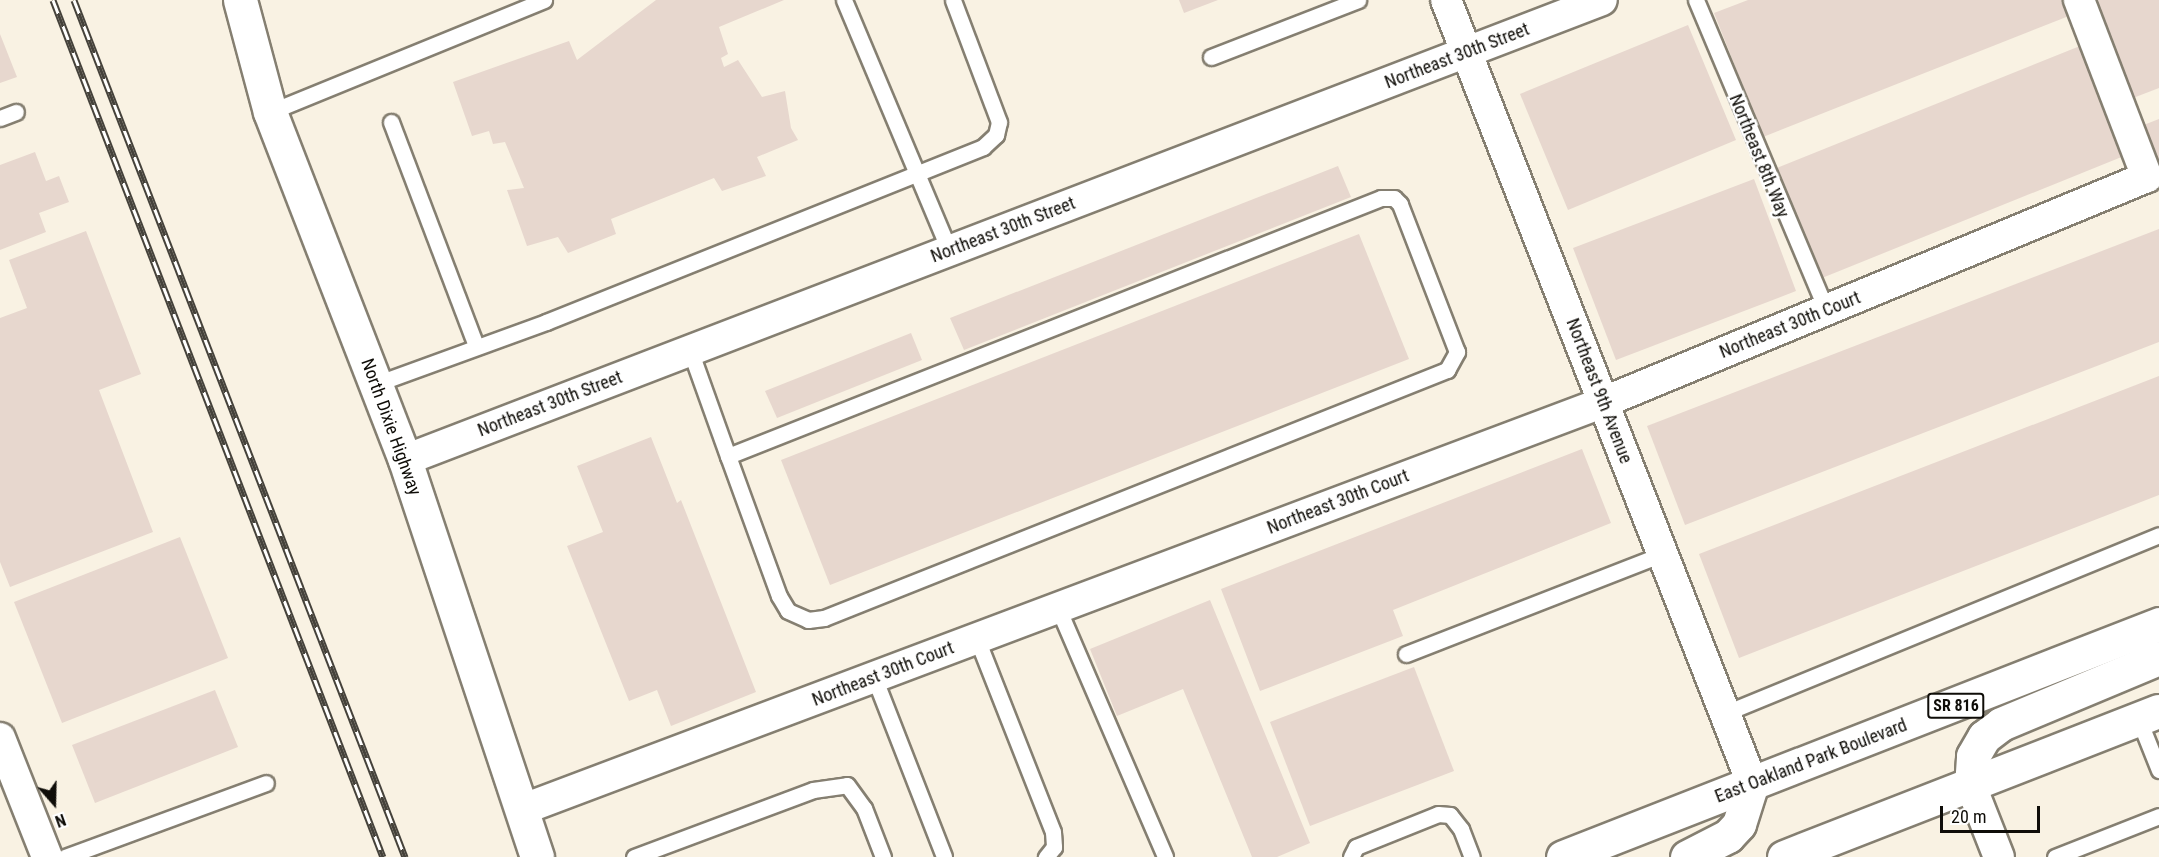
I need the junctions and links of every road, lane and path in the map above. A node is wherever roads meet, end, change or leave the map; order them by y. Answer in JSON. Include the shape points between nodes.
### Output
{"nodes":[{"id":1,"x":240,"y":0,"type":"edge"},
{"id":2,"x":544,"y":0,"type":"edge"},
{"id":3,"x":844,"y":0,"type":"edge"},
{"id":4,"x":953,"y":0,"type":"edge"},
{"id":5,"x":1358,"y":0,"type":"edge"},
{"id":6,"x":1446,"y":0,"type":"edge"},
{"id":7,"x":1602,"y":0,"type":"edge"},
{"id":8,"x":1696,"y":0,"type":"edge"},
{"id":9,"x":2079,"y":0,"type":"edge"},
{"id":10,"x":1467,"y":53,"type":"junction"},
{"id":11,"x":1211,"y":57,"type":"dead end"},
{"id":12,"x":16,"y":112,"type":"dead end"},
{"id":13,"x":270,"y":112,"type":"junction"},
{"id":14,"x":0,"y":118,"type":"edge"},
{"id":15,"x":390,"y":122,"type":"dead end"},
{"id":16,"x":915,"y":175,"type":"junction"},
{"id":17,"x":949,"y":250,"type":"junction"},
{"id":18,"x":1826,"y":310,"type":"junction"},
{"id":19,"x":476,"y":346,"type":"junction"},
{"id":20,"x":690,"y":350,"type":"junction"},
{"id":21,"x":376,"y":384,"type":"junction"},
{"id":22,"x":1604,"y":402,"type":"junction"},
{"id":23,"x":728,"y":456,"type":"junction"},
{"id":24,"x":405,"y":460,"type":"junction"},
{"id":25,"x":2159,"y":535,"type":"edge"},
{"id":26,"x":1662,"y":554,"type":"junction"},
{"id":27,"x":1058,"y":608,"type":"junction"},
{"id":28,"x":2159,"y":624,"type":"edge"},
{"id":29,"x":977,"y":639,"type":"junction"},
{"id":30,"x":1406,"y":654,"type":"dead end"},
{"id":31,"x":2159,"y":658,"type":"edge"},
{"id":32,"x":873,"y":677,"type":"junction"},
{"id":33,"x":1723,"y":714,"type":"junction"},
{"id":34,"x":2149,"y":716,"type":"edge"},
{"id":35,"x":0,"y":738,"type":"edge"},
{"id":36,"x":2159,"y":770,"type":"edge"},
{"id":37,"x":266,"y":783,"type":"dead end"},
{"id":38,"x":1752,"y":783,"type":"junction"},
{"id":39,"x":1971,"y":786,"type":"junction"},
{"id":40,"x":521,"y":810,"type":"junction"},
{"id":41,"x":2159,"y":816,"type":"edge"},
{"id":42,"x":658,"y":854,"type":"edge"},
{"id":43,"x":1787,"y":856,"type":"edge"},
{"id":44,"x":47,"y":857,"type":"edge"},
{"id":45,"x":65,"y":857,"type":"edge"},
{"id":46,"x":537,"y":857,"type":"edge"},
{"id":47,"x":634,"y":857,"type":"edge"},
{"id":48,"x":883,"y":857,"type":"edge"},
{"id":49,"x":944,"y":857,"type":"edge"},
{"id":50,"x":1046,"y":857,"type":"edge"},
{"id":51,"x":1165,"y":857,"type":"edge"},
{"id":52,"x":1351,"y":857,"type":"edge"},
{"id":53,"x":1472,"y":857,"type":"edge"},
{"id":54,"x":1563,"y":857,"type":"edge"},
{"id":55,"x":1687,"y":857,"type":"edge"},
{"id":56,"x":1999,"y":857,"type":"edge"},
{"id":57,"x":2055,"y":857,"type":"edge"}],
"edges":[{"from":1,"to":13,"type":"main road","name":"North Dixie Highway"},
{"from":2,"to":13,"type":"lane"},
{"from":3,"to":16,"type":"lane"},
{"from":4,"to":16,"type":"lane","via":[[999,122],[996,135],[983,147]]},
{"from":5,"to":11,"type":"lane"},
{"from":6,"to":10,"type":"street","name":"Northeast 9th Avenue"},
{"from":7,"to":10,"type":"street","name":"Northeast 30th Street"},
{"from":8,"to":18,"type":"lane","name":"Northeast 8th Way"},
{"from":9,"to":18,"type":"street","name":"Northeast 30th Court","via":[[2147,177]]},
{"from":10,"to":17,"type":"street","name":"Northeast 30th Street"},
{"from":10,"to":22,"type":"street","name":"Northeast 9th Avenue"},
{"from":12,"to":14,"type":"lane"},
{"from":13,"to":21,"type":"main road","name":"North Dixie Highway"},
{"from":15,"to":19,"type":"lane"},
{"from":16,"to":17,"type":"lane"},
{"from":16,"to":19,"type":"lane"},
{"from":17,"to":20,"type":"street","name":"Northeast 30th Street"},
{"from":18,"to":22,"type":"street","name":"Northeast 30th Court"},
{"from":19,"to":21,"type":"lane"},
{"from":20,"to":23,"type":"lane"},
{"from":20,"to":24,"type":"street","name":"Northeast 30th Street"},
{"from":21,"to":24,"type":"main road","name":"North Dixie Highway"},
{"from":22,"to":26,"type":"street","name":"Northeast 9th Avenue"},
{"from":22,"to":27,"type":"street","name":"Northeast 30th Court"},
{"from":23,"to":23,"type":"lane","via":[[1381,198],[1394,198],[1400,204],[1457,352],[1447,370],[824,618],[796,616],[779,596]]},
{"from":24,"to":40,"type":"main road","name":"North Dixie Highway"},
{"from":25,"to":33,"type":"lane"},
{"from":26,"to":30,"type":"lane"},
{"from":26,"to":33,"type":"street","name":"Northeast 9th Avenue"},
{"from":27,"to":29,"type":"street","name":"Northeast 30th Court"},
{"from":27,"to":51,"type":"lane"},
{"from":28,"to":38,"type":"main road","name":"East Oakland Park Boulevard","number":"SR 816"},
{"from":29,"to":32,"type":"street","name":"Northeast 30th Court"},
{"from":29,"to":50,"type":"lane","via":[[1053,832],[1054,847]]},
{"from":31,"to":39,"type":"main road","via":[[2001,724],[1984,737],[1973,756]]},
{"from":32,"to":40,"type":"street","name":"Northeast 30th Court"},
{"from":32,"to":49,"type":"lane"},
{"from":33,"to":38,"type":"street","name":"Northeast 9th Avenue"},
{"from":34,"to":36,"type":"lane"},
{"from":34,"to":39,"type":"main road"},
{"from":35,"to":44,"type":"street"},
{"from":37,"to":45,"type":"lane"},
{"from":38,"to":54,"type":"main road","name":"East Oakland Park Boulevard","number":"SR 816"},
{"from":38,"to":55,"type":"main road","via":[[1739,824],[1728,836]]},
{"from":39,"to":43,"type":"main road"},
{"from":39,"to":56,"type":"street"},
{"from":40,"to":46,"type":"main road","name":"North Dixie Highway"},
{"from":41,"to":57,"type":"lane"},
{"from":42,"to":47,"type":"lane"},
{"from":42,"to":48,"type":"lane","via":[[813,790],[847,785],[864,808]]},
{"from":52,"to":53,"type":"lane","via":[[1356,847],[1438,814],[1450,815],[1461,829]]}]}
